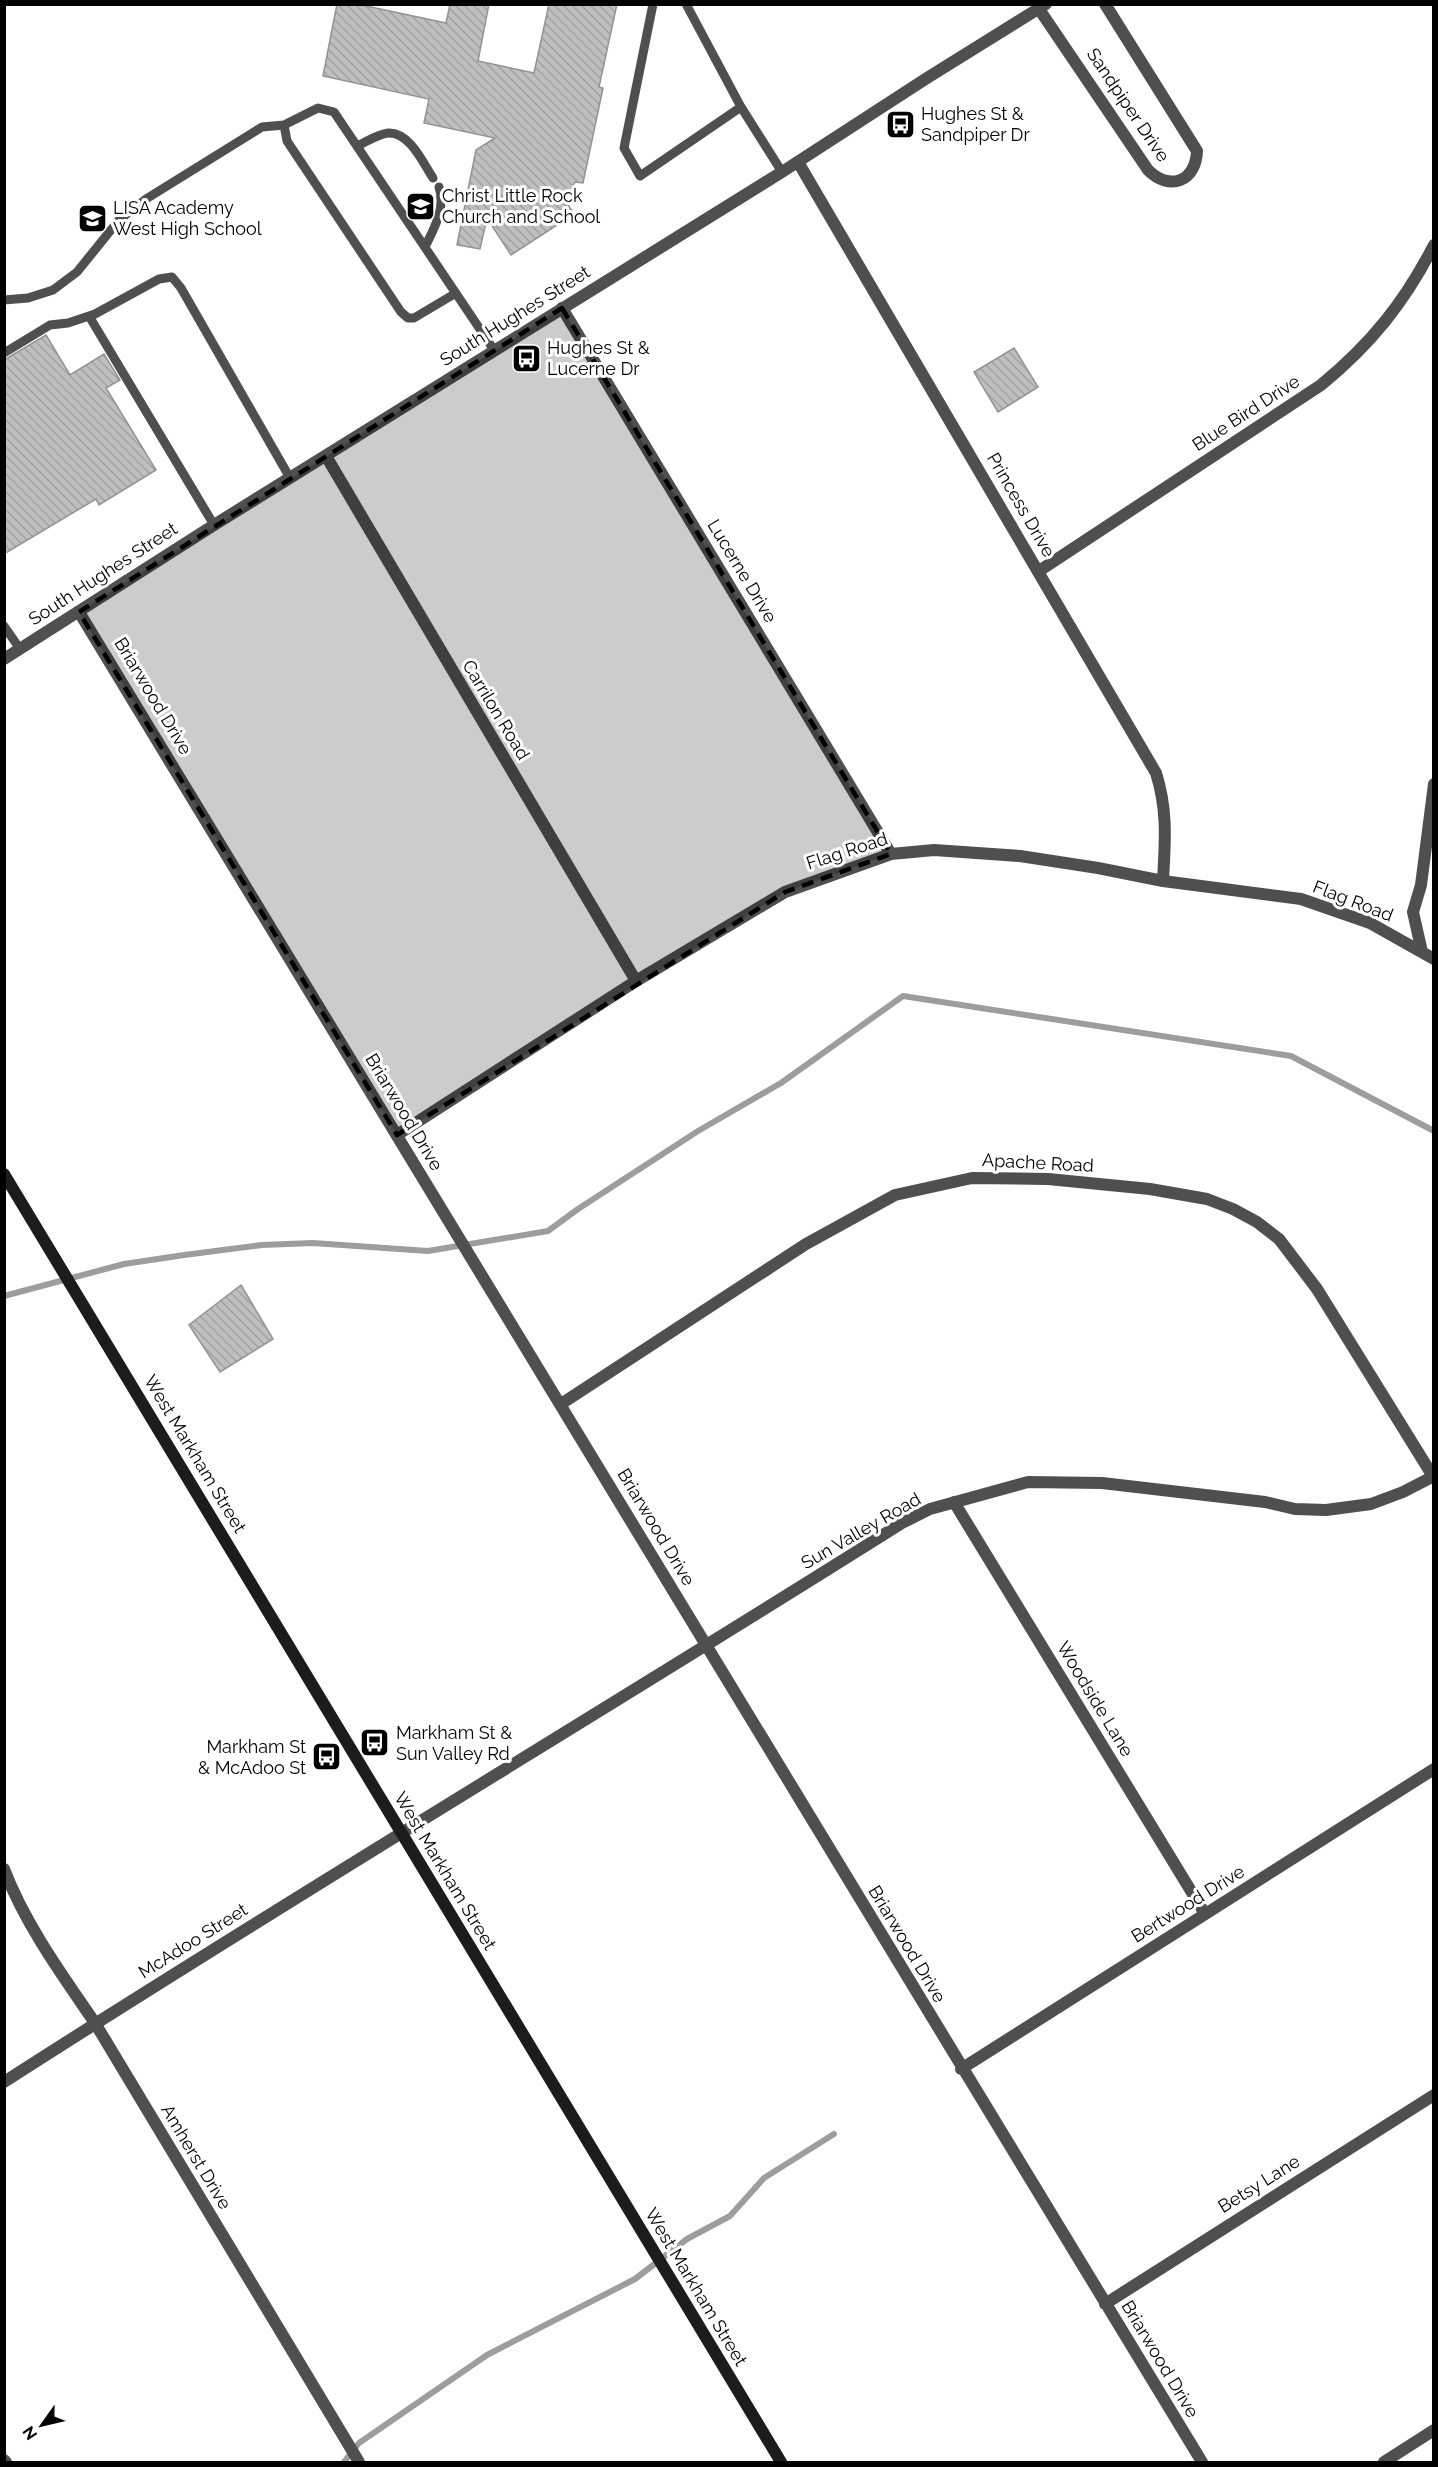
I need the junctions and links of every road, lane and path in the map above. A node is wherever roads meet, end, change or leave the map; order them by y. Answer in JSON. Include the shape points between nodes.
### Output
{"nodes":[{"id":1,"x":653,"y":4,"type":"edge"},
{"id":2,"x":686,"y":4,"type":"edge"},
{"id":3,"x":1105,"y":4,"type":"edge"},
{"id":4,"x":1042,"y":7,"type":"edge"},
{"id":5,"x":741,"y":107,"type":"junction"},
{"id":6,"x":284,"y":125,"type":"junction"},
{"id":7,"x":357,"y":147,"type":"junction"},
{"id":8,"x":798,"y":162,"type":"junction"},
{"id":9,"x":782,"y":172,"type":"junction"},
{"id":10,"x":433,"y":178,"type":"dead end"},
{"id":11,"x":440,"y":188,"type":"dead end"},
{"id":12,"x":1434,"y":245,"type":"edge"},
{"id":13,"x":425,"y":247,"type":"junction"},
{"id":14,"x":456,"y":292,"type":"junction"},
{"id":15,"x":4,"y":300,"type":"edge"},
{"id":16,"x":562,"y":308,"type":"junction"},
{"id":17,"x":89,"y":316,"type":"junction"},
{"id":18,"x":494,"y":350,"type":"junction"},
{"id":19,"x":4,"y":353,"type":"edge"},
{"id":20,"x":326,"y":456,"type":"junction"},
{"id":21,"x":290,"y":478,"type":"junction"},
{"id":22,"x":214,"y":525,"type":"junction"},
{"id":23,"x":1039,"y":571,"type":"junction"},
{"id":24,"x":79,"y":612,"type":"junction"},
{"id":25,"x":4,"y":626,"type":"edge"},
{"id":26,"x":20,"y":649,"type":"junction"},
{"id":27,"x":4,"y":659,"type":"edge"},
{"id":28,"x":1434,"y":784,"type":"edge"},
{"id":29,"x":891,"y":854,"type":"junction"},
{"id":30,"x":1163,"y":881,"type":"junction"},
{"id":31,"x":1422,"y":952,"type":"junction"},
{"id":32,"x":1434,"y":959,"type":"edge"},
{"id":33,"x":636,"y":981,"type":"junction"},
{"id":34,"x":397,"y":1135,"type":"junction"},
{"id":35,"x":4,"y":1174,"type":"edge"},
{"id":36,"x":561,"y":1404,"type":"junction"},
{"id":37,"x":1433,"y":1477,"type":"edge"},
{"id":38,"x":954,"y":1502,"type":"junction"},
{"id":39,"x":707,"y":1646,"type":"junction"},
{"id":40,"x":1434,"y":1770,"type":"edge"},
{"id":41,"x":401,"y":1832,"type":"junction"},
{"id":42,"x":4,"y":1869,"type":"edge"},
{"id":43,"x":1205,"y":1914,"type":"junction"},
{"id":44,"x":95,"y":2023,"type":"junction"},
{"id":45,"x":961,"y":2069,"type":"junction"},
{"id":46,"x":4,"y":2082,"type":"edge"},
{"id":47,"x":1434,"y":2095,"type":"edge"},
{"id":48,"x":1105,"y":2304,"type":"junction"},
{"id":49,"x":1434,"y":2430,"type":"edge"},
{"id":50,"x":358,"y":2462,"type":"edge"},
{"id":51,"x":781,"y":2463,"type":"edge"},
{"id":52,"x":1202,"y":2463,"type":"edge"},
{"id":53,"x":1384,"y":2463,"type":"edge"}],
"edges":[{"from":1,"to":5,"type":"lane","via":[[624,148],[640,176]]},
{"from":2,"to":5,"type":"lane"},
{"from":3,"to":4,"type":"street","name":"Sandpiper Drive","via":[[1197,151],[1192,170],[1185,177],[1165,181],[1148,170]]},
{"from":4,"to":8,"type":"street","name":"South Hughes Street"},
{"from":5,"to":9,"type":"lane"},
{"from":6,"to":7,"type":"lane","via":[[325,108],[334,112]]},
{"from":6,"to":14,"type":"lane","via":[[287,141],[401,312],[414,318]]},
{"from":6,"to":15,"type":"lane","via":[[262,126],[146,199],[119,220],[77,272],[53,290]]},
{"from":7,"to":10,"type":"lane","via":[[386,133],[396,134],[406,139]]},
{"from":7,"to":13,"type":"lane"},
{"from":8,"to":9,"type":"street","name":"South Hughes Street"},
{"from":8,"to":23,"type":"street","name":"Princess Drive"},
{"from":9,"to":16,"type":"street","name":"South Hughes Street"},
{"from":11,"to":13,"type":"lane","via":[[443,200],[438,220]]},
{"from":12,"to":23,"type":"street","name":"Blue Bird Drive","via":[[1381,328],[1349,362],[1321,385]]},
{"from":13,"to":14,"type":"lane"},
{"from":14,"to":18,"type":"lane"},
{"from":16,"to":18,"type":"street","name":"South Hughes Street"},
{"from":16,"to":29,"type":"street","name":"Lucerne Drive"},
{"from":17,"to":19,"type":"lane","via":[[50,325]]},
{"from":17,"to":21,"type":"lane","via":[[159,279],[172,277]]},
{"from":17,"to":22,"type":"lane"},
{"from":18,"to":20,"type":"street","name":"South Hughes Street"},
{"from":20,"to":21,"type":"street","name":"South Hughes Street"},
{"from":20,"to":33,"type":"street","name":"Carrilon Road"},
{"from":21,"to":22,"type":"street","name":"South Hughes Street"},
{"from":22,"to":24,"type":"street","name":"South Hughes Street"},
{"from":23,"to":30,"type":"street","name":"Princess Drive","via":[[1156,773],[1164,796],[1166,820]]},
{"from":24,"to":26,"type":"street","name":"South Hughes Street"},
{"from":24,"to":34,"type":"street","name":"Briarwood Drive"},
{"from":25,"to":26,"type":"lane"},
{"from":26,"to":27,"type":"street","name":"South Hughes Street"},
{"from":28,"to":31,"type":"street","via":[[1421,885],[1413,912]]},
{"from":29,"to":30,"type":"street","name":"Flag Road","via":[[934,850],[1020,856]]},
{"from":29,"to":33,"type":"street","name":"Flag Road","via":[[785,892]]},
{"from":30,"to":31,"type":"street","name":"Flag Road","via":[[1301,899],[1370,923]]},
{"from":31,"to":32,"type":"street","name":"Flag Road"},
{"from":33,"to":34,"type":"street","name":"Flag Road"},
{"from":34,"to":36,"type":"street","name":"Briarwood Drive"},
{"from":35,"to":41,"type":"main road","name":"West Markham Street"},
{"from":36,"to":37,"type":"street","name":"Apache Road","via":[[790,1254],[895,1195],[972,1178],[1048,1179],[1207,1199],[1257,1222],[1279,1239],[1317,1289]]},
{"from":36,"to":39,"type":"street","name":"Briarwood Drive"},
{"from":37,"to":38,"type":"street","name":"Sun Valley Road","via":[[1371,1504],[1326,1509],[1295,1509],[1184,1492],[1084,1483],[1028,1482]]},
{"from":38,"to":39,"type":"street","name":"Sun Valley Road","via":[[902,1523]]},
{"from":38,"to":43,"type":"street","name":"Woodside Lane"},
{"from":39,"to":41,"type":"street","name":"Sun Valley Road"},
{"from":39,"to":45,"type":"street","name":"Briarwood Drive"},
{"from":40,"to":43,"type":"street","name":"Bertwood Drive"},
{"from":41,"to":44,"type":"street","name":"McAdoo Street"},
{"from":41,"to":51,"type":"main road","name":"West Markham Street"},
{"from":42,"to":44,"type":"street","name":"Amherst Drive","via":[[30,1921]]},
{"from":43,"to":45,"type":"street","name":"Bertwood Drive"},
{"from":44,"to":46,"type":"street","name":"McAdoo Street"},
{"from":44,"to":50,"type":"street","name":"Amherst Drive"},
{"from":45,"to":48,"type":"street","name":"Briarwood Drive"},
{"from":47,"to":48,"type":"street","name":"Betsy Lane"},
{"from":48,"to":52,"type":"street","name":"Briarwood Drive"},
{"from":49,"to":53,"type":"street"}]}
